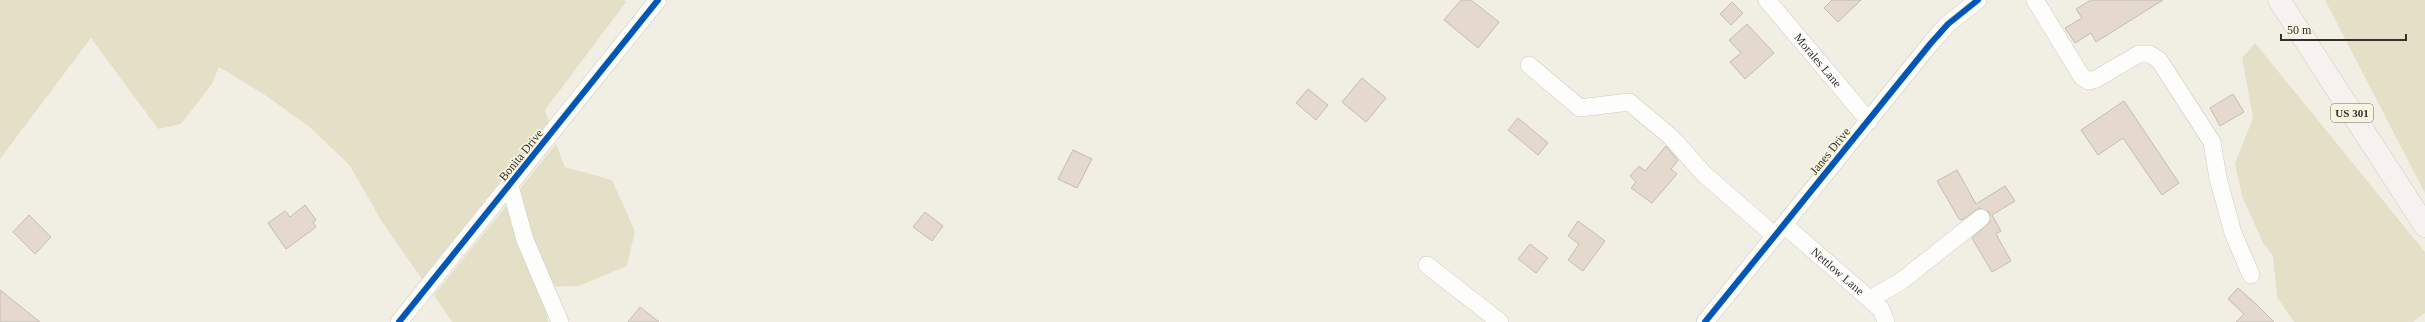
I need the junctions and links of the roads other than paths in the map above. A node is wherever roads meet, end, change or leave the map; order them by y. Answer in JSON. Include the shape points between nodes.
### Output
{"nodes":[{"id":1,"x":658,"y":0,"type":"edge"},
{"id":2,"x":1766,"y":0,"type":"edge"},
{"id":3,"x":1978,"y":0,"type":"edge"},
{"id":4,"x":2035,"y":0,"type":"edge"},
{"id":5,"x":2279,"y":0,"type":"edge"},
{"id":6,"x":1529,"y":65,"type":"dead end"},
{"id":7,"x":1868,"y":121,"type":"junction"},
{"id":8,"x":510,"y":186,"type":"junction"},
{"id":9,"x":1981,"y":218,"type":"dead end"},
{"id":10,"x":2425,"y":226,"type":"edge"},
{"id":11,"x":1779,"y":230,"type":"junction"},
{"id":12,"x":1427,"y":265,"type":"dead end"},
{"id":13,"x":2251,"y":275,"type":"dead end"},
{"id":14,"x":1870,"y":299,"type":"junction"},
{"id":15,"x":400,"y":322,"type":"edge"},
{"id":16,"x":560,"y":322,"type":"edge"},
{"id":17,"x":1500,"y":322,"type":"edge"},
{"id":18,"x":1705,"y":322,"type":"edge"},
{"id":19,"x":1886,"y":322,"type":"edge"}],
"edges":[{"from":1,"to":8,"type":"street","name":"Bonita Drive"},
{"from":2,"to":7,"type":"street","name":"Morales Lane"},
{"from":3,"to":7,"type":"street","name":"Janes Drive","via":[[1948,24]]},
{"from":4,"to":13,"type":"street","via":[[2082,77],[2088,80],[2096,79],[2139,54],[2149,54],[2159,60],[2212,142],[2218,178],[2233,233]]},
{"from":5,"to":10,"type":"main road","number":"US 301"},
{"from":6,"to":11,"type":"street","name":"Nettlow Lane","via":[[1580,108],[1628,102],[1671,137],[1704,174]]},
{"from":7,"to":11,"type":"street","name":"Janes Drive"},
{"from":8,"to":15,"type":"street","name":"Bonita Drive"},
{"from":8,"to":16,"type":"street","via":[[525,240]]},
{"from":9,"to":14,"type":"street","via":[[1900,282]]},
{"from":11,"to":14,"type":"street","name":"Nettlow Lane"},
{"from":11,"to":18,"type":"street","name":"Janes Drive"},
{"from":12,"to":17,"type":"street"},
{"from":14,"to":19,"type":"street","name":"Nettlow Lane","via":[[1881,309]]}]}
